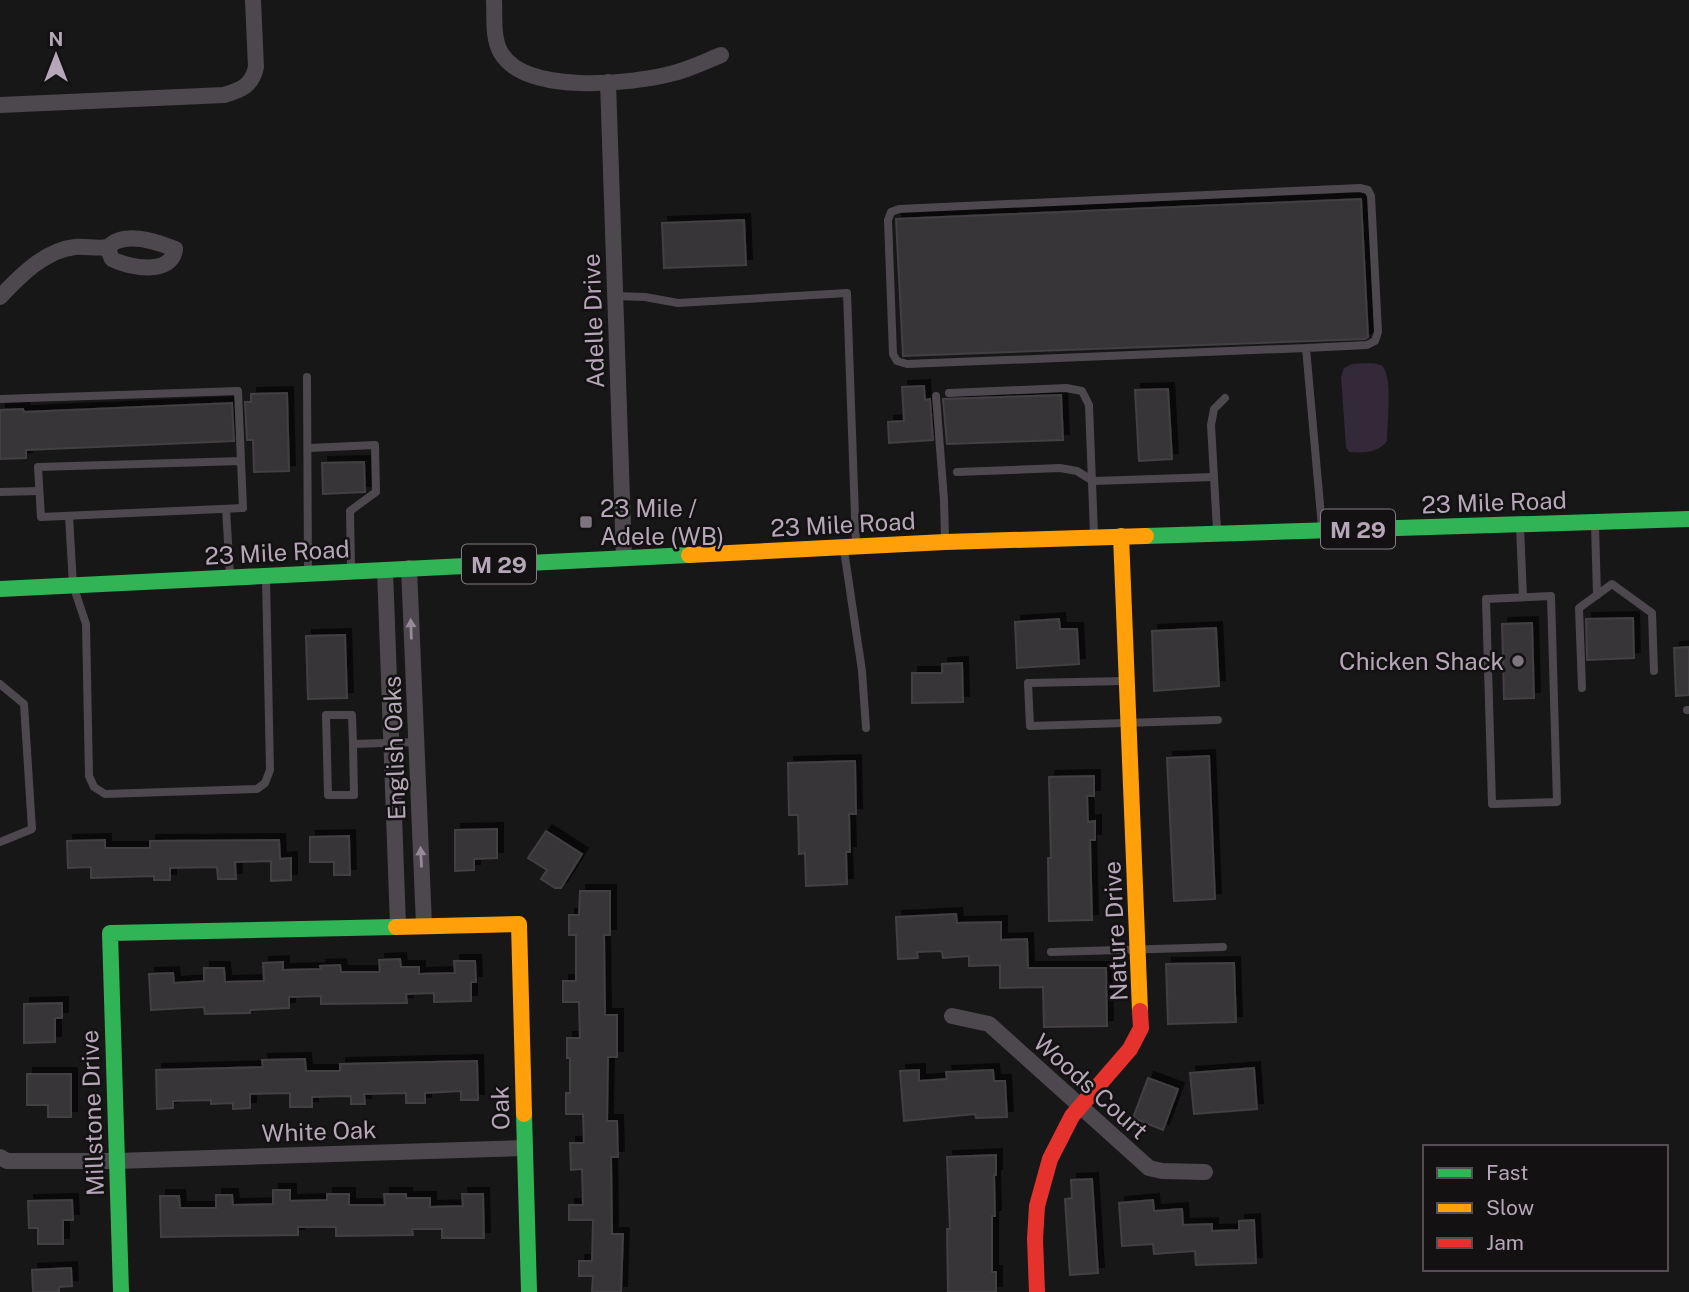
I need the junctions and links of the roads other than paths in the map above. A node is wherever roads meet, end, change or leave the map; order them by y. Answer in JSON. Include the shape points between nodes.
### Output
{"nodes":[{"id":1,"x":253,"y":0,"type":"edge"},
{"id":2,"x":494,"y":0,"type":"edge"},
{"id":3,"x":721,"y":55,"type":"dead end"},
{"id":4,"x":608,"y":82,"type":"junction"},
{"id":5,"x":0,"y":105,"type":"edge"},
{"id":6,"x":107,"y":247,"type":"junction"},
{"id":7,"x":615,"y":296,"type":"junction"},
{"id":8,"x":0,"y":297,"type":"edge"},
{"id":9,"x":1306,"y":348,"type":"junction"},
{"id":10,"x":307,"y":377,"type":"dead end"},
{"id":11,"x":949,"y":393,"type":"dead end"},
{"id":12,"x":936,"y":396,"type":"dead end"},
{"id":13,"x":1225,"y":398,"type":"dead end"},
{"id":14,"x":0,"y":399,"type":"edge"},
{"id":15,"x":309,"y":448,"type":"junction"},
{"id":16,"x":241,"y":461,"type":"junction"},
{"id":17,"x":957,"y":472,"type":"dead end"},
{"id":18,"x":1214,"y":477,"type":"junction"},
{"id":19,"x":1093,"y":481,"type":"junction"},
{"id":20,"x":39,"y":491,"type":"junction"},
{"id":21,"x":0,"y":492,"type":"edge"},
{"id":22,"x":226,"y":509,"type":"junction"},
{"id":23,"x":69,"y":516,"type":"junction"},
{"id":24,"x":1689,"y":519,"type":"edge"},
{"id":25,"x":1595,"y":522,"type":"junction"},
{"id":26,"x":1520,"y":525,"type":"junction"},
{"id":27,"x":1322,"y":530,"type":"junction"},
{"id":28,"x":1217,"y":533,"type":"junction"},
{"id":29,"x":1121,"y":536,"type":"junction"},
{"id":30,"x":1094,"y":537,"type":"junction"},
{"id":31,"x":945,"y":542,"type":"junction"},
{"id":32,"x":850,"y":547,"type":"junction"},
{"id":33,"x":624,"y":558,"type":"junction"},
{"id":34,"x":409,"y":569,"type":"junction"},
{"id":35,"x":385,"y":570,"type":"junction"},
{"id":36,"x":352,"y":572,"type":"junction"},
{"id":37,"x":308,"y":574,"type":"junction"},
{"id":38,"x":265,"y":576,"type":"junction"},
{"id":39,"x":230,"y":578,"type":"junction"},
{"id":40,"x":73,"y":585,"type":"junction"},
{"id":41,"x":0,"y":589,"type":"edge"},
{"id":42,"x":1597,"y":595,"type":"junction"},
{"id":43,"x":1523,"y":597,"type":"junction"},
{"id":44,"x":1654,"y":671,"type":"dead end"},
{"id":45,"x":1128,"y":680,"type":"junction"},
{"id":46,"x":0,"y":684,"type":"edge"},
{"id":47,"x":1582,"y":688,"type":"dead end"},
{"id":48,"x":1218,"y":720,"type":"dead end"},
{"id":49,"x":1128,"y":723,"type":"junction"},
{"id":50,"x":866,"y":728,"type":"dead end"},
{"id":51,"x":416,"y":742,"type":"junction"},
{"id":52,"x":391,"y":743,"type":"junction"},
{"id":53,"x":353,"y":744,"type":"junction"},
{"id":54,"x":0,"y":842,"type":"edge"},
{"id":55,"x":398,"y":925,"type":"junction"},
{"id":56,"x":425,"y":925,"type":"junction"},
{"id":57,"x":1223,"y":947,"type":"dead end"},
{"id":58,"x":1139,"y":949,"type":"junction"},
{"id":59,"x":1051,"y":952,"type":"dead end"},
{"id":60,"x":953,"y":1016,"type":"dead end"},
{"id":61,"x":1080,"y":1106,"type":"junction"},
{"id":62,"x":524,"y":1148,"type":"junction"},
{"id":63,"x":0,"y":1157,"type":"edge"},
{"id":64,"x":116,"y":1161,"type":"junction"},
{"id":65,"x":1205,"y":1172,"type":"dead end"},
{"id":66,"x":121,"y":1292,"type":"edge"},
{"id":67,"x":529,"y":1292,"type":"edge"},
{"id":68,"x":1037,"y":1292,"type":"edge"}],
"edges":[{"from":1,"to":5,"type":"street","via":[[256,67],[248,86],[224,95]]},
{"from":2,"to":4,"type":"street","via":[[495,38],[512,64],[555,82]]},
{"from":3,"to":4,"type":"street","via":[[673,74]]},
{"from":4,"to":7,"type":"street","name":"Adelle Drive"},
{"from":6,"to":6,"type":"street","via":[[128,238],[158,242],[174,249],[174,257],[145,267],[112,259]]},
{"from":6,"to":8,"type":"street","via":[[61,250],[33,265]]},
{"from":7,"to":32,"type":"lane","via":[[678,303],[847,293]]},
{"from":7,"to":33,"type":"street","name":"Adelle Drive"},
{"from":9,"to":9,"type":"lane","via":[[1375,341],[1368,190],[900,209],[891,212],[888,220],[893,354],[897,361]]},
{"from":9,"to":27,"type":"lane"},
{"from":10,"to":15,"type":"lane"},
{"from":11,"to":19,"type":"lane","via":[[1082,391],[1089,405]]},
{"from":12,"to":31,"type":"lane"},
{"from":13,"to":18,"type":"lane","via":[[1214,409],[1211,425]]},
{"from":14,"to":16,"type":"lane","via":[[238,391]]},
{"from":15,"to":36,"type":"lane","via":[[375,445],[376,492],[350,511]]},
{"from":15,"to":37,"type":"lane"},
{"from":16,"to":20,"type":"lane","via":[[38,467]]},
{"from":16,"to":22,"type":"lane","via":[[243,508]]},
{"from":17,"to":19,"type":"lane","via":[[1060,468]]},
{"from":18,"to":19,"type":"lane"},
{"from":18,"to":28,"type":"lane"},
{"from":19,"to":30,"type":"lane"},
{"from":20,"to":21,"type":"lane"},
{"from":20,"to":23,"type":"lane","via":[[41,517]]},
{"from":22,"to":23,"type":"lane"},
{"from":22,"to":39,"type":"lane"},
{"from":23,"to":40,"type":"lane"},
{"from":24,"to":25,"type":"street","name":"23 Mile Road","number":"M 29"},
{"from":25,"to":26,"type":"street","name":"23 Mile Road","number":"M 29"},
{"from":25,"to":42,"type":"lane"},
{"from":26,"to":27,"type":"street","name":"23 Mile Road","number":"M 29"},
{"from":26,"to":43,"type":"lane"},
{"from":27,"to":28,"type":"street","name":"23 Mile Road","number":"M 29"},
{"from":28,"to":29,"type":"street","name":"23 Mile Road","number":"M 29"},
{"from":29,"to":30,"type":"street","name":"23 Mile Road","number":"M 29"},
{"from":29,"to":45,"type":"street","name":"Nature Drive"},
{"from":30,"to":31,"type":"street","name":"23 Mile Road","number":"M 29"},
{"from":31,"to":32,"type":"street","name":"23 Mile Road","number":"M 29"},
{"from":32,"to":33,"type":"street","name":"23 Mile Road","number":"M 29"},
{"from":32,"to":50,"type":"lane"},
{"from":33,"to":34,"type":"street","name":"23 Mile Road","number":"M 29"},
{"from":34,"to":35,"type":"street","name":"23 Mile Road","number":"M 29"},
{"from":51,"to":34,"type":"street","name":"English Oaks","one_way":true},
{"from":35,"to":36,"type":"street","name":"23 Mile Road","number":"M 29"},
{"from":35,"to":52,"type":"street","name":"English Oaks"},
{"from":36,"to":37,"type":"street","name":"23 Mile Road","number":"M 29"},
{"from":37,"to":38,"type":"street","name":"23 Mile Road","number":"M 29"},
{"from":38,"to":39,"type":"street","name":"23 Mile Road","number":"M 29"},
{"from":38,"to":40,"type":"lane","via":[[270,770],[257,789],[105,794],[94,787],[89,776],[86,624]]},
{"from":39,"to":40,"type":"street","name":"23 Mile Road","number":"M 29"},
{"from":40,"to":41,"type":"street","name":"23 Mile Road","number":"M 29"},
{"from":42,"to":44,"type":"lane","via":[[1612,584],[1652,613]]},
{"from":42,"to":47,"type":"lane","via":[[1579,608]]},
{"from":43,"to":43,"type":"lane","via":[[1486,598],[1492,804],[1557,802],[1551,596]]},
{"from":45,"to":49,"type":"street","name":"Nature Drive"},
{"from":45,"to":49,"type":"lane","via":[[1028,683],[1030,726]]},
{"from":46,"to":54,"type":"lane","via":[[24,704],[32,829]]},
{"from":48,"to":49,"type":"lane"},
{"from":49,"to":58,"type":"street","name":"Nature Drive"},
{"from":51,"to":52,"type":"lane"},
{"from":56,"to":51,"type":"street","name":"English Oaks","one_way":true},
{"from":52,"to":53,"type":"lane"},
{"from":52,"to":55,"type":"street","name":"English Oaks"},
{"from":53,"to":53,"type":"lane","via":[[355,795],[328,795],[327,715],[352,715]]},
{"from":55,"to":56,"type":"street"},
{"from":55,"to":64,"type":"street","name":"Millstone Drive","via":[[110,933]]},
{"from":56,"to":62,"type":"street","name":"Oak","via":[[519,924]]},
{"from":57,"to":58,"type":"lane"},
{"from":58,"to":59,"type":"lane"},
{"from":58,"to":61,"type":"street","name":"Nature Drive","via":[[1142,1015],[1135,1045]]},
{"from":60,"to":61,"type":"street","name":"Woods Court","via":[[989,1024]]},
{"from":61,"to":65,"type":"street","name":"Woods Court","via":[[1149,1168]]},
{"from":61,"to":68,"type":"street","name":"Nature Drive","via":[[1059,1141],[1039,1194]]},
{"from":62,"to":64,"type":"street","name":"White Oak"},
{"from":62,"to":67,"type":"street","name":"Oak"},
{"from":63,"to":64,"type":"street","name":"White Oak","via":[[7,1161]]},
{"from":64,"to":66,"type":"street","name":"Millstone Drive"}]}
